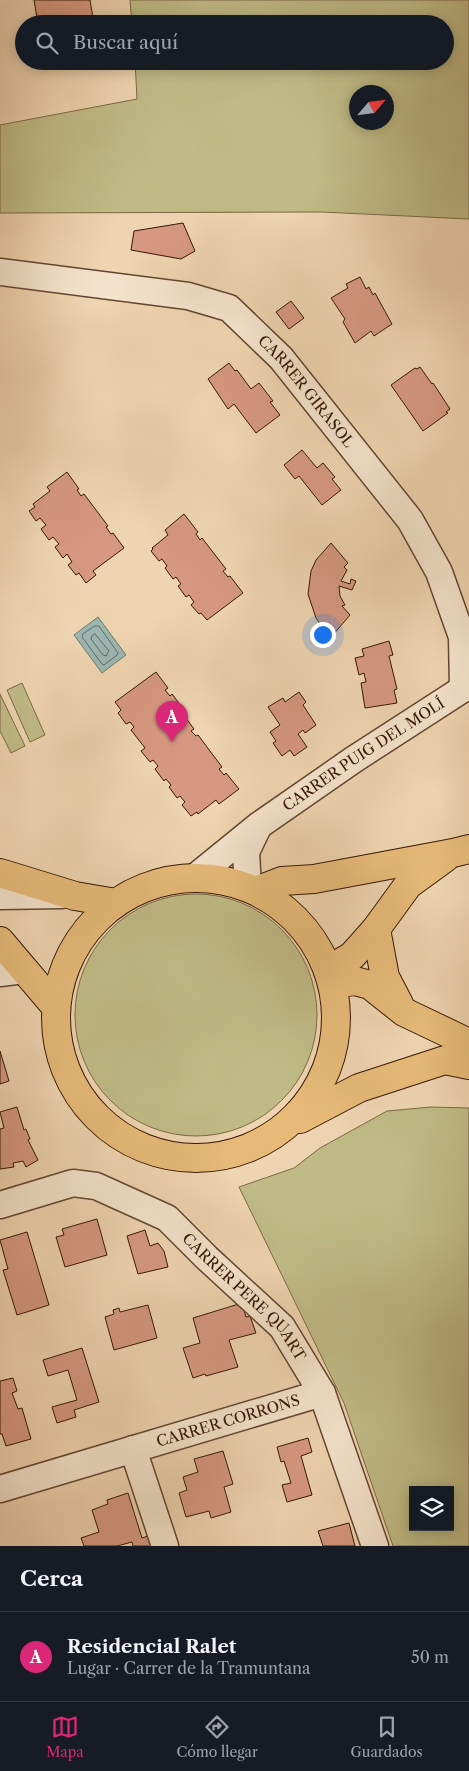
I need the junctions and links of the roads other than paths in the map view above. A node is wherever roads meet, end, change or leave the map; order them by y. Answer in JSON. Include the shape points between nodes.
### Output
{"nodes":[{"id":1,"x":0,"y":272,"type":"edge"},
{"id":2,"x":466,"y":687,"type":"edge"},
{"id":3,"x":258,"y":826,"type":"junction"},
{"id":4,"x":461,"y":851,"type":"edge"},
{"id":5,"x":0,"y":873,"type":"edge"},
{"id":6,"x":194,"y":878,"type":"junction"},
{"id":7,"x":252,"y":890,"type":"junction"},
{"id":8,"x":0,"y":896,"type":"edge"},
{"id":9,"x":75,"y":896,"type":"junction"},
{"id":10,"x":116,"y":903,"type":"junction"},
{"id":11,"x":376,"y":929,"type":"junction"},
{"id":12,"x":0,"y":940,"type":"edge"},
{"id":13,"x":12,"y":972,"type":"edge"},
{"id":14,"x":330,"y":977,"type":"junction"},
{"id":15,"x":56,"y":1007,"type":"junction"},
{"id":16,"x":404,"y":1012,"type":"junction"},
{"id":17,"x":469,"y":1044,"type":"edge"},
{"id":18,"x":469,"y":1064,"type":"edge"},
{"id":19,"x":288,"y":1125,"type":"junction"},
{"id":20,"x":0,"y":1205,"type":"edge"},
{"id":21,"x":322,"y":1393,"type":"junction"},
{"id":22,"x":133,"y":1449,"type":"junction"},
{"id":23,"x":0,"y":1489,"type":"edge"},
{"id":24,"x":165,"y":1546,"type":"edge"},
{"id":25,"x":375,"y":1546,"type":"edge"}],
"edges":[{"from":1,"to":2,"type":"street","name":"CARRER GIRASOL","via":[[188,296],[229,308],[281,358],[410,520],[439,572],[462,637]]},
{"from":2,"to":3,"type":"street","name":"CARRER PUIG DEL MOLÍ"},
{"from":3,"to":6,"type":"street","name":"CARRER PUIG DEL MOLÍ"},
{"from":3,"to":7,"type":"street","via":[[246,852]]},
{"from":4,"to":7,"type":"main road","via":[[314,879],[282,881]]},
{"from":4,"to":11,"type":"main road","via":[[408,885]]},
{"from":5,"to":9,"type":"main road"},
{"from":6,"to":7,"type":"main road","via":[[222,880]]},
{"from":6,"to":10,"type":"main road","via":[[155,884]]},
{"from":7,"to":14,"type":"main road","via":[[281,907],[303,927],[320,952]]},
{"from":8,"to":9,"type":"street"},
{"from":9,"to":10,"type":"main road"},
{"from":10,"to":15,"type":"main road","via":[[94,921],[72,952],[61,979]]},
{"from":11,"to":14,"type":"main road"},
{"from":11,"to":16,"type":"main road","via":[[385,977]]},
{"from":12,"to":13,"type":"main road"},
{"from":13,"to":15,"type":"main road"},
{"from":14,"to":16,"type":"main road","via":[[370,985]]},
{"from":14,"to":19,"type":"main road","via":[[336,1001],[336,1027],[327,1070],[311,1100]]},
{"from":15,"to":19,"type":"main road","via":[[60,1052],[74,1087],[96,1117],[133,1144],[176,1157],[205,1159],[256,1146]]},
{"from":16,"to":17,"type":"main road"},
{"from":18,"to":19,"type":"main road","via":[[445,1060],[359,1088]]},
{"from":20,"to":21,"type":"street","name":"CARRER PERE QUART","via":[[73,1183],[96,1186],[167,1218],[282,1327]]},
{"from":21,"to":22,"type":"street","name":"CARRER CORRONS"},
{"from":21,"to":25,"type":"street","name":"CARRER PERE QUART"},
{"from":22,"to":23,"type":"street","name":"CARRER CORRONS"},
{"from":22,"to":24,"type":"street"}]}
